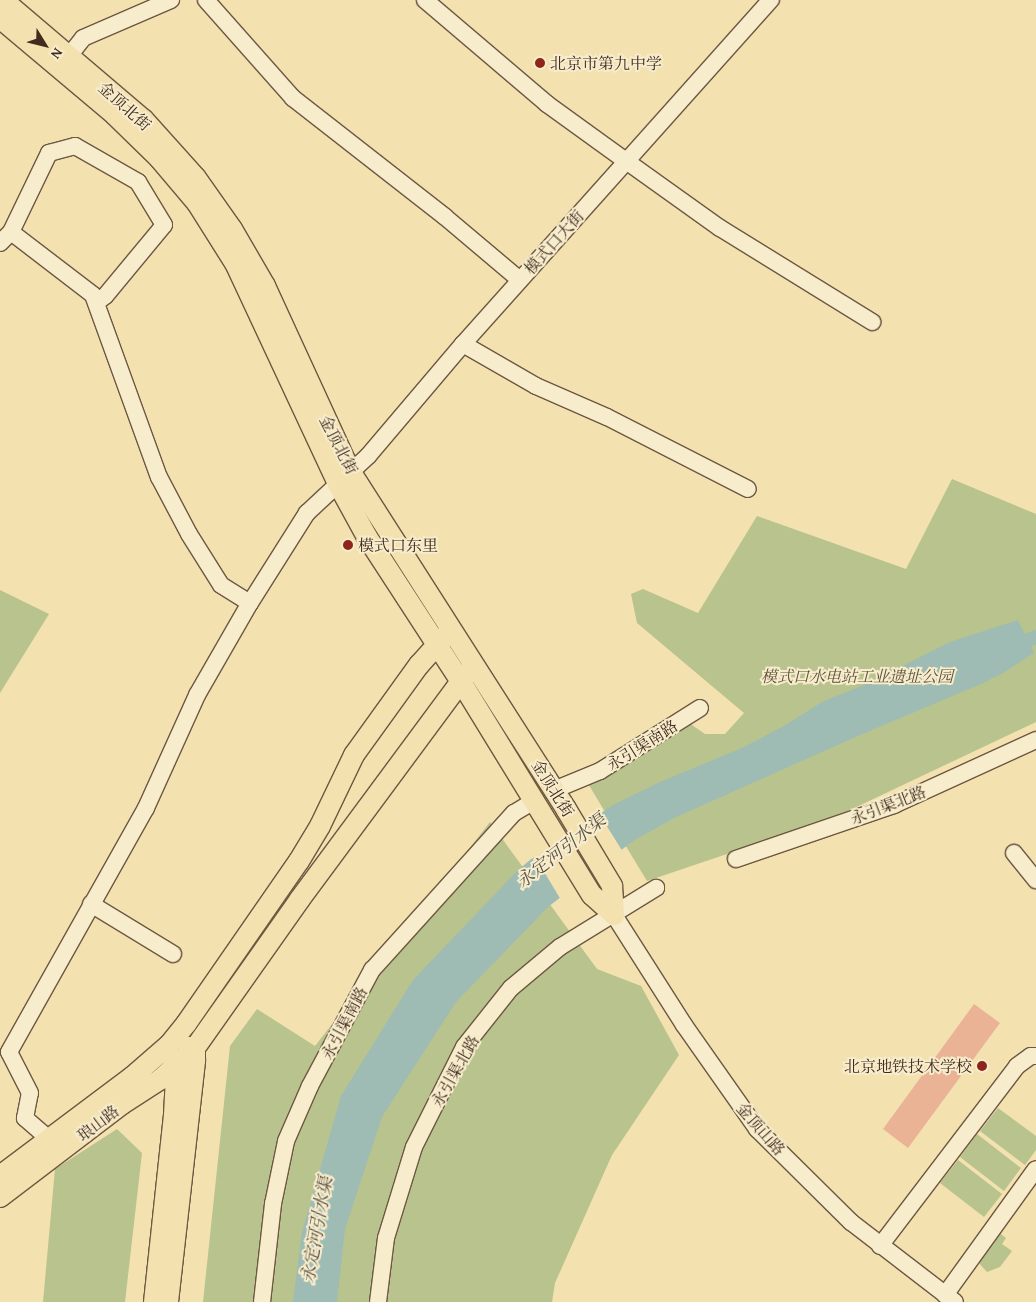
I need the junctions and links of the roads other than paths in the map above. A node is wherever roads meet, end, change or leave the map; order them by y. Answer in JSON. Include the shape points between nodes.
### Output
{"nodes":[{"id":1,"x":2,"y":0,"type":"edge"},
{"id":2,"x":171,"y":0,"type":"edge"},
{"id":3,"x":206,"y":0,"type":"edge"},
{"id":4,"x":425,"y":0,"type":"edge"},
{"id":5,"x":771,"y":0,"type":"edge"},
{"id":6,"x":0,"y":18,"type":"edge"},
{"id":7,"x":64,"y":62,"type":"junction"},
{"id":8,"x":626,"y":161,"type":"junction"},
{"id":9,"x":5,"y":237,"type":"edge"},
{"id":10,"x":520,"y":280,"type":"junction"},
{"id":11,"x":96,"y":303,"type":"junction"},
{"id":12,"x":872,"y":322,"type":"dead end"},
{"id":13,"x":463,"y":344,"type":"junction"},
{"id":14,"x":344,"y":477,"type":"junction"},
{"id":15,"x":748,"y":488,"type":"dead end"},
{"id":16,"x":250,"y":603,"type":"junction"},
{"id":17,"x":452,"y":630,"type":"junction"},
{"id":18,"x":437,"y":644,"type":"junction"},
{"id":19,"x":475,"y":665,"type":"junction"},
{"id":20,"x":460,"y":680,"type":"junction"},
{"id":21,"x":700,"y":708,"type":"dead end"},
{"id":22,"x":1036,"y":740,"type":"edge"},
{"id":23,"x":554,"y":790,"type":"junction"},
{"id":24,"x":534,"y":801,"type":"junction"},
{"id":25,"x":1014,"y":853,"type":"dead end"},
{"id":26,"x":736,"y":859,"type":"dead end"},
{"id":27,"x":1036,"y":880,"type":"edge"},
{"id":28,"x":656,"y":888,"type":"dead end"},
{"id":29,"x":91,"y":904,"type":"junction"},
{"id":30,"x":614,"y":915,"type":"junction"},
{"id":31,"x":173,"y":954,"type":"dead end"},
{"id":32,"x":168,"y":1045,"type":"junction"},
{"id":33,"x":195,"y":1048,"type":"junction"},
{"id":34,"x":1036,"y":1056,"type":"edge"},
{"id":35,"x":176,"y":1066,"type":"junction"},
{"id":36,"x":50,"y":1139,"type":"junction"},
{"id":37,"x":1036,"y":1169,"type":"edge"},
{"id":38,"x":0,"y":1176,"type":"edge"},
{"id":39,"x":0,"y":1197,"type":"edge"},
{"id":40,"x":880,"y":1246,"type":"junction"},
{"id":41,"x":950,"y":1298,"type":"edge"},
{"id":42,"x":154,"y":1302,"type":"edge"},
{"id":43,"x":168,"y":1302,"type":"edge"},
{"id":44,"x":262,"y":1302,"type":"edge"},
{"id":45,"x":378,"y":1302,"type":"edge"}],
"edges":[{"from":1,"to":7,"type":"main road","name":"金顶北街"},
{"from":2,"to":7,"type":"street","via":[[83,38]]},
{"from":3,"to":10,"type":"street","via":[[293,98]]},
{"from":4,"to":8,"type":"street","via":[[547,104]]},
{"from":5,"to":8,"type":"street","name":"模式口大街"},
{"from":6,"to":7,"type":"main road","name":"金顶北街"},
{"from":7,"to":14,"type":"main road","name":"金顶北街","via":[[143,119],[196,178],[232,228],[265,286]]},
{"from":8,"to":10,"type":"street","name":"模式口大街"},
{"from":8,"to":12,"type":"street","via":[[720,228]]},
{"from":9,"to":11,"type":"street","via":[[93,295]]},
{"from":9,"to":11,"type":"street","via":[[49,152],[75,146],[138,182],[164,225],[112,289]]},
{"from":10,"to":13,"type":"street","name":"模式口大街"},
{"from":11,"to":16,"type":"street","via":[[159,477],[221,585]]},
{"from":13,"to":14,"type":"street","name":"模式口大街","via":[[368,456]]},
{"from":13,"to":15,"type":"street","via":[[536,386],[607,417]]},
{"from":14,"to":16,"type":"street","via":[[308,513]]},
{"from":14,"to":17,"type":"main road","name":"金顶北街"},
{"from":14,"to":18,"type":"main road","name":"金顶北街","via":[[367,537]]},
{"from":16,"to":29,"type":"street","via":[[197,695],[146,808]]},
{"from":17,"to":18,"type":"main road"},
{"from":17,"to":19,"type":"main road","name":"金顶北街"},
{"from":18,"to":20,"type":"main road","name":"金顶北街"},
{"from":18,"to":32,"type":"main road","via":[[354,755],[320,826],[283,886]]},
{"from":19,"to":20,"type":"main road"},
{"from":19,"to":23,"type":"main road","name":"金顶北街"},
{"from":20,"to":24,"type":"main road","name":"金顶北街"},
{"from":20,"to":33,"type":"main road"},
{"from":21,"to":23,"type":"street","name":"永引渠南路","via":[[600,771]]},
{"from":22,"to":26,"type":"street","name":"永引渠北路","via":[[894,805]]},
{"from":23,"to":30,"type":"main road","name":"金顶北街","via":[[612,886]]},
{"from":24,"to":30,"type":"main road","name":"金顶北街","via":[[589,889]]},
{"from":24,"to":44,"type":"street","name":"永引渠南路","via":[[514,813],[372,970],[310,1086],[286,1141],[273,1204]]},
{"from":25,"to":27,"type":"street"},
{"from":28,"to":30,"type":"street","name":"永引渠北路"},
{"from":29,"to":31,"type":"street"},
{"from":29,"to":36,"type":"street","via":[[9,1052],[30,1093],[25,1118]]},
{"from":30,"to":40,"type":"street","name":"金顶山路","via":[[684,1025],[757,1129],[850,1222]]},
{"from":30,"to":45,"type":"street","name":"永引渠北路","via":[[560,948],[511,988],[464,1047],[414,1147],[386,1238]]},
{"from":32,"to":33,"type":"main road"},
{"from":32,"to":35,"type":"main road"},
{"from":32,"to":36,"type":"main road","name":"琅山路","via":[[132,1077]]},
{"from":33,"to":35,"type":"main road","name":"琅山路"},
{"from":33,"to":43,"type":"main road"},
{"from":34,"to":40,"type":"street","via":[[1017,1066]]},
{"from":35,"to":39,"type":"main road","name":"琅山路"},
{"from":35,"to":42,"type":"main road","via":[[174,1115]]},
{"from":36,"to":38,"type":"main road","name":"琅山路"},
{"from":37,"to":41,"type":"street"},
{"from":40,"to":41,"type":"street","name":"金顶山路"}]}
